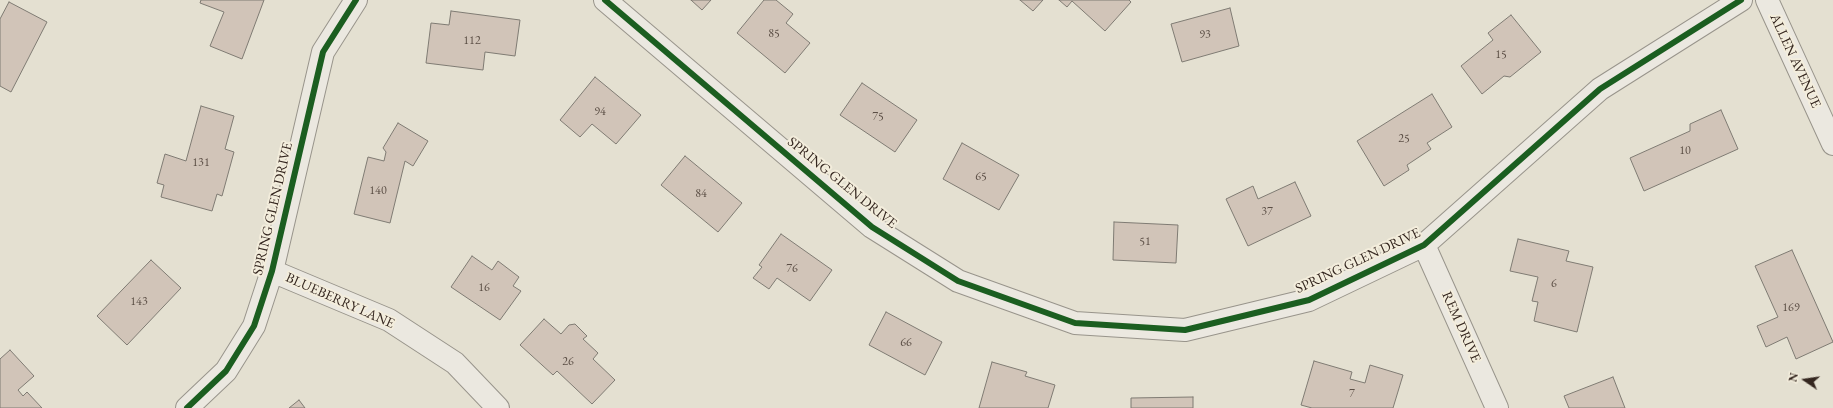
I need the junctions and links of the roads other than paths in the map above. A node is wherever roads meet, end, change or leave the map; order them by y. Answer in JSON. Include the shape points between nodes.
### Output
{"nodes":[{"id":1,"x":356,"y":0,"type":"edge"},
{"id":2,"x":605,"y":0,"type":"edge"},
{"id":3,"x":1741,"y":0,"type":"edge"},
{"id":4,"x":1767,"y":0,"type":"edge"},
{"id":5,"x":1833,"y":144,"type":"edge"},
{"id":6,"x":1424,"y":246,"type":"junction"},
{"id":7,"x":272,"y":271,"type":"junction"},
{"id":8,"x":187,"y":408,"type":"edge"},
{"id":9,"x":498,"y":408,"type":"edge"},
{"id":10,"x":1497,"y":408,"type":"edge"}],
"edges":[{"from":1,"to":7,"type":"street","name":"SPRING GLEN DRIVE","via":[[323,52]]},
{"from":2,"to":6,"type":"street","name":"SPRING GLEN DRIVE","via":[[872,227],[958,281],[1075,323],[1185,330],[1309,300]]},
{"from":3,"to":6,"type":"street","name":"SPRING GLEN DRIVE","via":[[1600,89]]},
{"from":4,"to":5,"type":"street","name":"ALLEN AVENUE"},
{"from":6,"to":10,"type":"street","name":"REM DRIVE"},
{"from":7,"to":8,"type":"street","name":"SPRING GLEN DRIVE","via":[[254,326],[235,358],[226,371]]},
{"from":7,"to":9,"type":"street","name":"BLUEBERRY LANE","via":[[389,320],[455,363]]}]}
